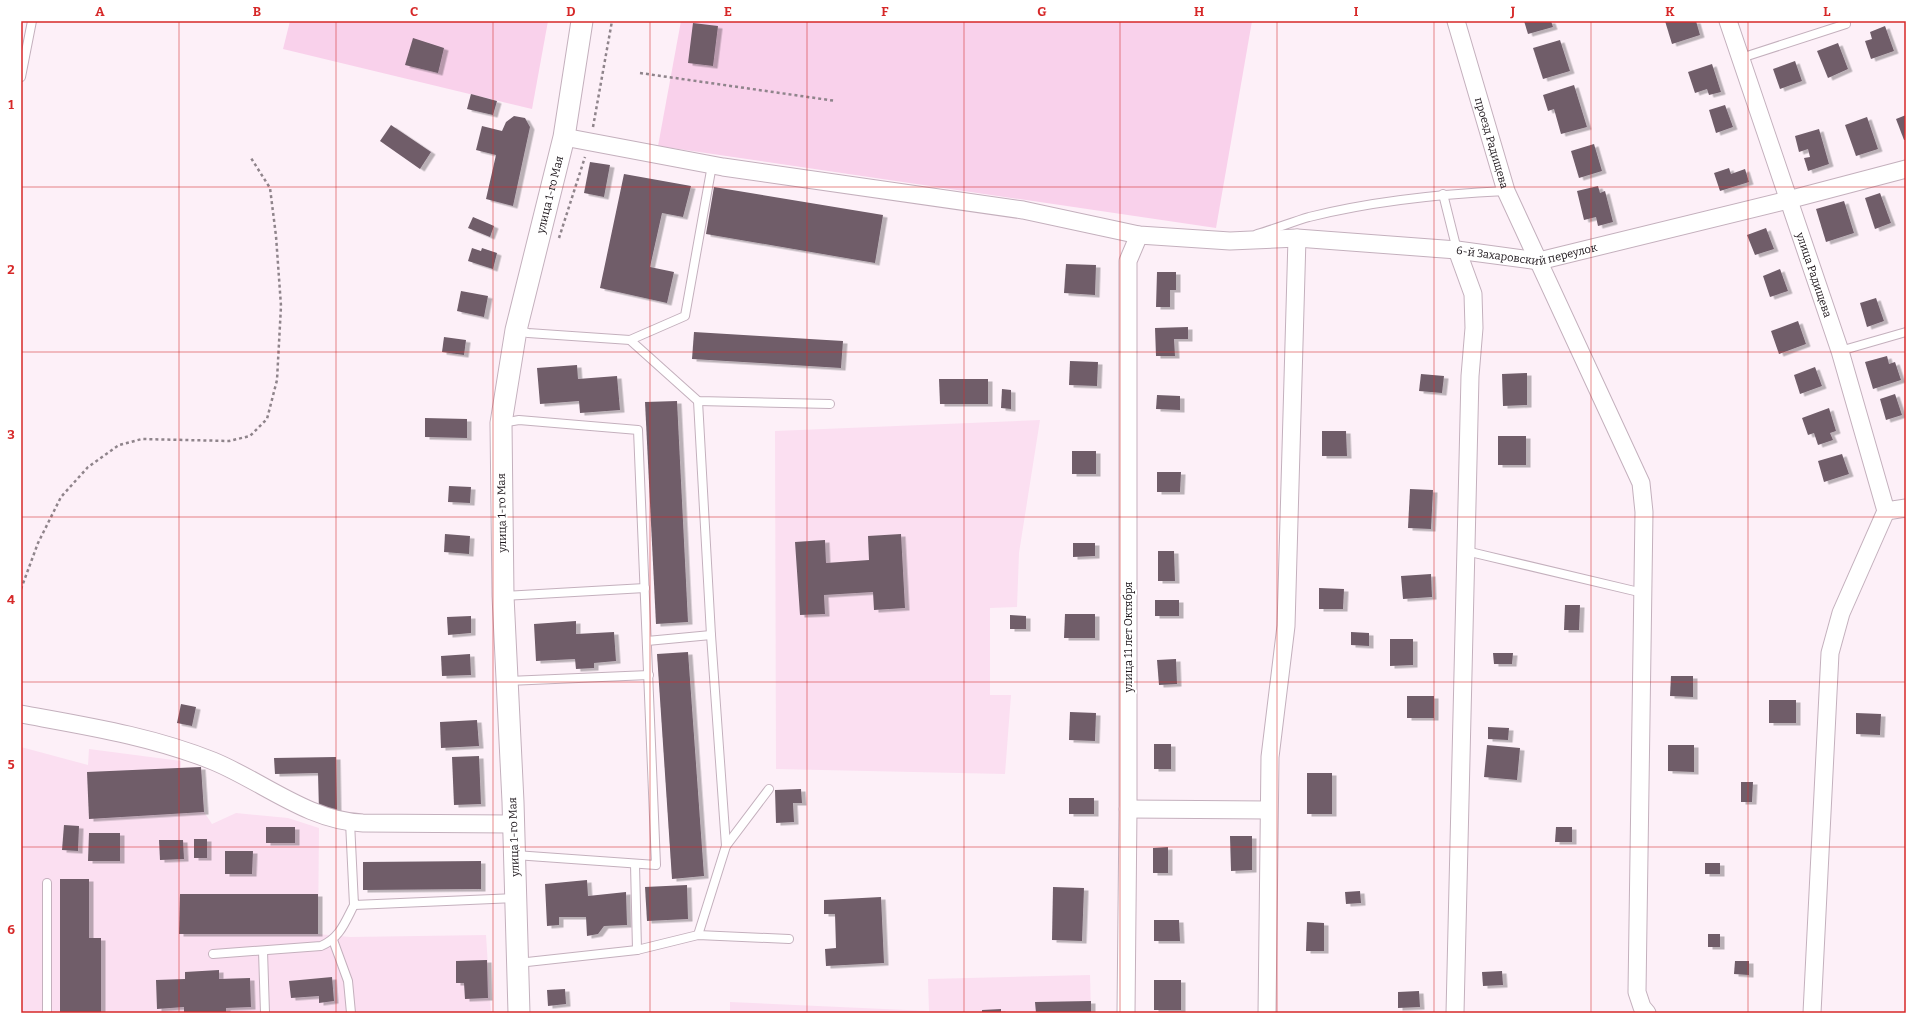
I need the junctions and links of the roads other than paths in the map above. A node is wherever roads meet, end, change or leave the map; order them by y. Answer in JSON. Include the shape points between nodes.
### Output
{"nodes":[{"id":1,"x":32,"y":21,"type":"edge"},
{"id":2,"x":582,"y":21,"type":"edge"},
{"id":3,"x":1456,"y":21,"type":"edge"},
{"id":4,"x":1728,"y":21,"type":"edge"},
{"id":5,"x":1846,"y":24,"type":"dead end"},
{"id":6,"x":1740,"y":58,"type":"junction"},
{"id":7,"x":21,"y":77,"type":"edge"},
{"id":8,"x":564,"y":137,"type":"junction"},
{"id":9,"x":712,"y":165,"type":"junction"},
{"id":10,"x":1906,"y":169,"type":"edge"},
{"id":11,"x":1506,"y":190,"type":"junction"},
{"id":12,"x":1443,"y":194,"type":"junction"},
{"id":13,"x":1788,"y":200,"type":"junction"},
{"id":14,"x":1139,"y":235,"type":"junction"},
{"id":15,"x":1298,"y":238,"type":"junction"},
{"id":16,"x":1230,"y":240,"type":"junction"},
{"id":17,"x":1457,"y":250,"type":"junction"},
{"id":18,"x":1539,"y":261,"type":"junction"},
{"id":19,"x":516,"y":330,"type":"junction"},
{"id":20,"x":1906,"y":332,"type":"edge"},
{"id":21,"x":630,"y":340,"type":"junction"},
{"id":22,"x":1840,"y":351,"type":"junction"},
{"id":23,"x":698,"y":400,"type":"junction"},
{"id":24,"x":830,"y":404,"type":"dead end"},
{"id":25,"x":501,"y":423,"type":"junction"},
{"id":26,"x":1906,"y":508,"type":"edge"},
{"id":27,"x":1886,"y":511,"type":"junction"},
{"id":28,"x":1466,"y":551,"type":"junction"},
{"id":29,"x":645,"y":588,"type":"junction"},
{"id":30,"x":1643,"y":593,"type":"junction"},
{"id":31,"x":503,"y":596,"type":"junction"},
{"id":32,"x":711,"y":635,"type":"junction"},
{"id":33,"x":647,"y":641,"type":"junction"},
{"id":34,"x":649,"y":675,"type":"junction"},
{"id":35,"x":506,"y":681,"type":"junction"},
{"id":36,"x":21,"y":714,"type":"edge"},
{"id":37,"x":768,"y":789,"type":"dead end"},
{"id":38,"x":1128,"y":809,"type":"junction"},
{"id":39,"x":1268,"y":810,"type":"junction"},
{"id":40,"x":350,"y":822,"type":"junction"},
{"id":41,"x":514,"y":824,"type":"junction"},
{"id":42,"x":726,"y":846,"type":"junction"},
{"id":43,"x":515,"y":855,"type":"junction"},
{"id":44,"x":635,"y":864,"type":"junction"},
{"id":45,"x":47,"y":883,"type":"dead end"},
{"id":46,"x":517,"y":898,"type":"junction"},
{"id":47,"x":354,"y":905,"type":"junction"},
{"id":48,"x":698,"y":935,"type":"junction"},
{"id":49,"x":790,"y":939,"type":"dead end"},
{"id":50,"x":333,"y":940,"type":"junction"},
{"id":51,"x":637,"y":950,"type":"junction"},
{"id":52,"x":262,"y":951,"type":"junction"},
{"id":53,"x":213,"y":954,"type":"dead end"},
{"id":54,"x":518,"y":963,"type":"junction"},
{"id":55,"x":47,"y":1013,"type":"edge"},
{"id":56,"x":265,"y":1013,"type":"edge"},
{"id":57,"x":351,"y":1013,"type":"edge"},
{"id":58,"x":519,"y":1013,"type":"edge"},
{"id":59,"x":1126,"y":1013,"type":"edge"},
{"id":60,"x":1267,"y":1013,"type":"edge"},
{"id":61,"x":1455,"y":1013,"type":"edge"},
{"id":62,"x":1647,"y":1013,"type":"edge"},
{"id":63,"x":1812,"y":1013,"type":"edge"}],
"edges":[{"from":1,"to":7,"type":"lane"},
{"from":2,"to":8,"type":"street","name":"улица 1-го Мая"},
{"from":3,"to":11,"type":"street","name":"проезд Радищева"},
{"from":4,"to":6,"type":"street","name":"улица Радищева"},
{"from":5,"to":6,"type":"lane"},
{"from":6,"to":13,"type":"street","name":"улица Радищева"},
{"from":8,"to":9,"type":"street","name":"6-й Захаровский переулок"},
{"from":8,"to":19,"type":"street","name":"улица 1-го Мая"},
{"from":9,"to":14,"type":"street","name":"6-й Захаровский переулок","via":[[1023,210]]},
{"from":9,"to":21,"type":"lane","via":[[685,316]]},
{"from":10,"to":13,"type":"street","name":"6-й Захаровский переулок"},
{"from":11,"to":12,"type":"lane"},
{"from":11,"to":18,"type":"street","name":"проезд Радищева"},
{"from":12,"to":16,"type":"lane","via":[[1309,217],[1275,229]]},
{"from":12,"to":17,"type":"lane"},
{"from":13,"to":18,"type":"street","name":"6-й Захаровский переулок"},
{"from":13,"to":22,"type":"street","name":"улица Радищева"},
{"from":14,"to":16,"type":"street","name":"6-й Захаровский переулок"},
{"from":14,"to":38,"type":"street","name":"улица 11 лет Октября","via":[[1128,261]]},
{"from":15,"to":16,"type":"street","name":"6-й Захаровский переулок"},
{"from":15,"to":17,"type":"street","name":"6-й Захаровский переулок"},
{"from":15,"to":39,"type":"street","via":[[1286,626],[1282,672],[1272,726]]},
{"from":17,"to":18,"type":"street","name":"6-й Захаровский переулок"},
{"from":17,"to":28,"type":"street","via":[[1473,294]]},
{"from":18,"to":30,"type":"street","name":"проезд Радищева","via":[[1641,483],[1644,512]]},
{"from":19,"to":21,"type":"lane"},
{"from":19,"to":25,"type":"street","name":"улица 1-го Мая"},
{"from":20,"to":22,"type":"lane"},
{"from":21,"to":23,"type":"lane"},
{"from":22,"to":27,"type":"street","name":"улица Радищева"},
{"from":23,"to":24,"type":"lane"},
{"from":23,"to":32,"type":"lane"},
{"from":25,"to":29,"type":"lane","via":[[519,420],[638,430]]},
{"from":25,"to":31,"type":"street","name":"улица 1-го Мая"},
{"from":26,"to":27,"type":"street"},
{"from":27,"to":63,"type":"street","via":[[1840,613],[1830,653]]},
{"from":28,"to":30,"type":"lane"},
{"from":28,"to":61,"type":"street"},
{"from":29,"to":31,"type":"lane"},
{"from":29,"to":33,"type":"lane"},
{"from":30,"to":62,"type":"street","name":"проезд Радищева","via":[[1637,992]]},
{"from":31,"to":35,"type":"street","name":"улица 1-го Мая"},
{"from":32,"to":33,"type":"lane"},
{"from":32,"to":42,"type":"lane"},
{"from":33,"to":34,"type":"lane"},
{"from":34,"to":35,"type":"lane"},
{"from":34,"to":44,"type":"lane","via":[[656,865]]},
{"from":35,"to":41,"type":"street","name":"улица 1-го Мая"},
{"from":36,"to":40,"type":"street","via":[[128,734],[205,758],[314,812]]},
{"from":37,"to":42,"type":"lane"},
{"from":38,"to":39,"type":"street"},
{"from":38,"to":59,"type":"street","name":"улица 11 лет Октября"},
{"from":39,"to":60,"type":"street"},
{"from":40,"to":41,"type":"street"},
{"from":40,"to":47,"type":"lane"},
{"from":41,"to":43,"type":"street","name":"улица 1-го Мая"},
{"from":42,"to":48,"type":"lane"},
{"from":43,"to":44,"type":"lane"},
{"from":43,"to":46,"type":"street","name":"улица 1-го Мая"},
{"from":44,"to":51,"type":"lane"},
{"from":45,"to":55,"type":"lane"},
{"from":46,"to":47,"type":"lane"},
{"from":46,"to":54,"type":"street","name":"улица 1-го Мая"},
{"from":47,"to":50,"type":"lane"},
{"from":48,"to":49,"type":"lane"},
{"from":48,"to":51,"type":"lane"},
{"from":50,"to":52,"type":"lane","via":[[313,948]]},
{"from":50,"to":57,"type":"lane","via":[[348,981]]},
{"from":51,"to":54,"type":"lane"},
{"from":52,"to":53,"type":"lane"},
{"from":52,"to":56,"type":"lane"},
{"from":54,"to":58,"type":"street","name":"улица 1-го Мая"}]}
